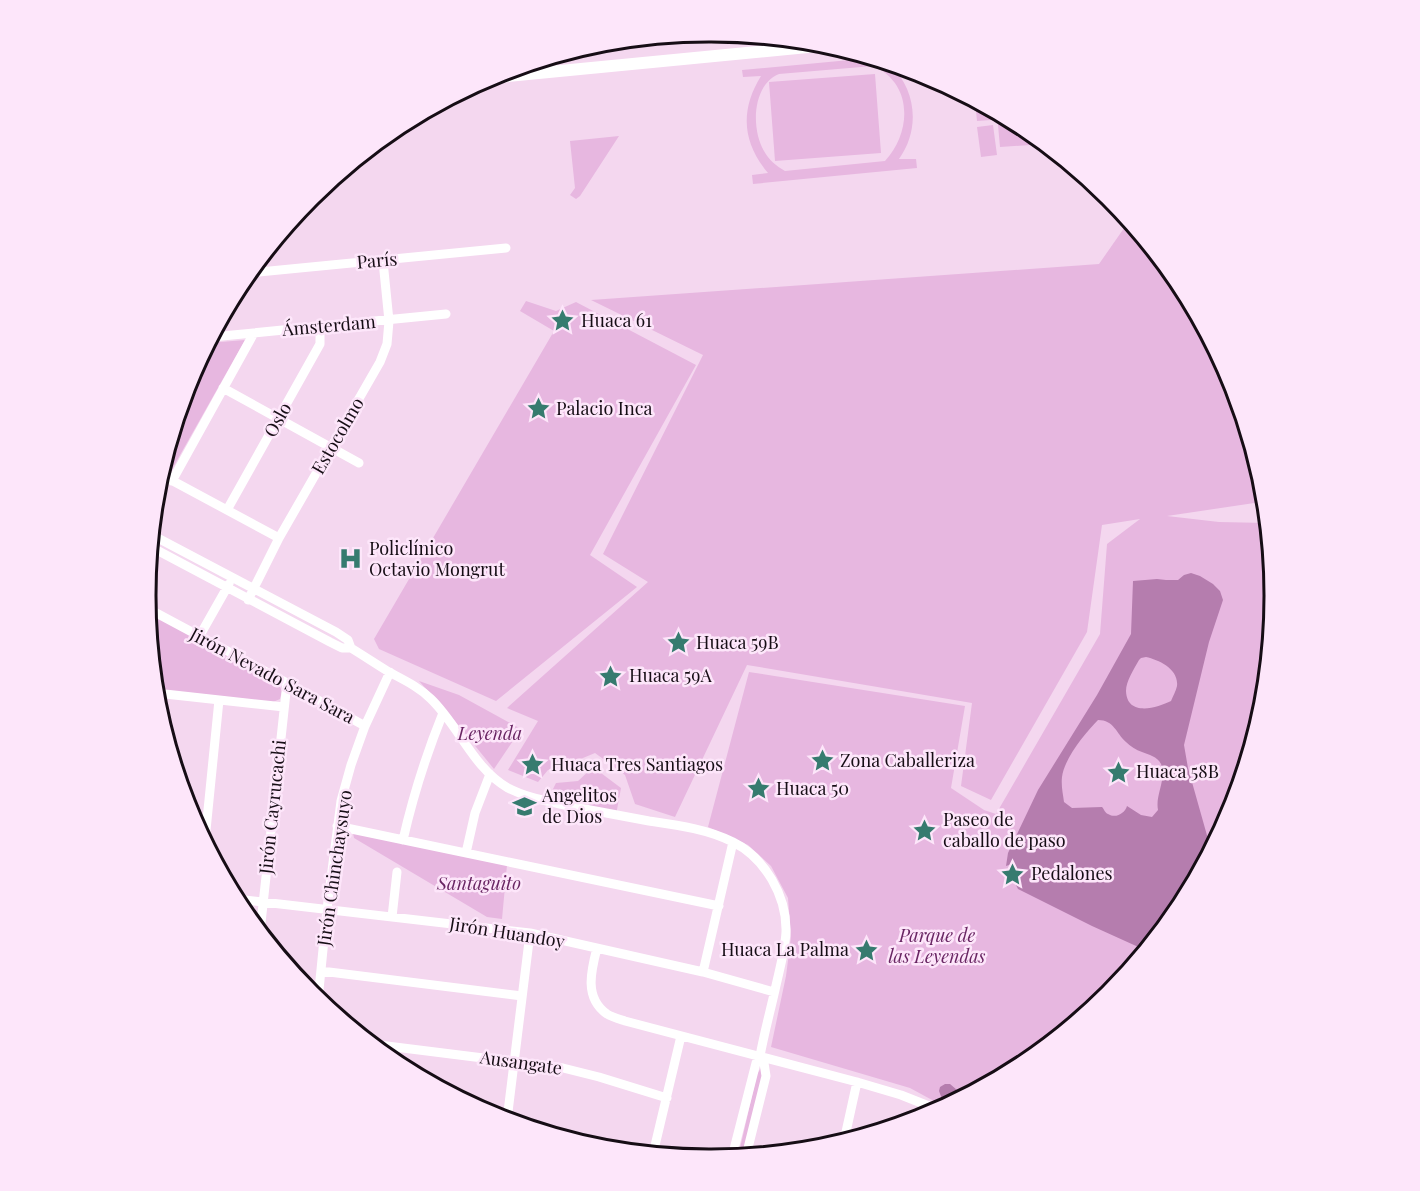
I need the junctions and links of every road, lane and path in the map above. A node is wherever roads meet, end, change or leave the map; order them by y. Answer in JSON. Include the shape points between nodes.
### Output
{"nodes":[{"id":1,"x":791,"y":49,"type":"edge"},
{"id":2,"x":522,"y":75,"type":"edge"},
{"id":3,"x":506,"y":248,"type":"dead end"},
{"id":4,"x":383,"y":261,"type":"junction"},
{"id":5,"x":262,"y":272,"type":"edge"},
{"id":6,"x":446,"y":314,"type":"dead end"},
{"id":7,"x":389,"y":321,"type":"junction"},
{"id":8,"x":320,"y":327,"type":"junction"},
{"id":9,"x":254,"y":333,"type":"junction"},
{"id":10,"x":222,"y":336,"type":"edge"},
{"id":11,"x":223,"y":388,"type":"junction"},
{"id":12,"x":279,"y":418,"type":"junction"},
{"id":13,"x":332,"y":448,"type":"junction"},
{"id":14,"x":359,"y":463,"type":"dead end"},
{"id":15,"x":169,"y":479,"type":"edge"},
{"id":16,"x":172,"y":481,"type":"junction"},
{"id":17,"x":227,"y":510,"type":"junction"},
{"id":18,"x":279,"y":538,"type":"junction"},
{"id":19,"x":160,"y":539,"type":"edge"},
{"id":20,"x":159,"y":551,"type":"edge"},
{"id":21,"x":232,"y":578,"type":"junction"},
{"id":22,"x":227,"y":588,"type":"junction"},
{"id":23,"x":254,"y":588,"type":"junction"},
{"id":24,"x":248,"y":600,"type":"junction"},
{"id":25,"x":157,"y":614,"type":"edge"},
{"id":26,"x":199,"y":637,"type":"junction"},
{"id":27,"x":351,"y":648,"type":"junction"},
{"id":28,"x":390,"y":672,"type":"junction"},
{"id":29,"x":287,"y":683,"type":"junction"},
{"id":30,"x":166,"y":696,"type":"edge"},
{"id":31,"x":219,"y":700,"type":"junction"},
{"id":32,"x":284,"y":707,"type":"junction"},
{"id":33,"x":443,"y":713,"type":"junction"},
{"id":34,"x":365,"y":726,"type":"junction"},
{"id":35,"x":490,"y":774,"type":"junction"},
{"id":36,"x":206,"y":822,"type":"edge"},
{"id":37,"x":337,"y":826,"type":"junction"},
{"id":38,"x":403,"y":840,"type":"junction"},
{"id":39,"x":733,"y":842,"type":"junction"},
{"id":40,"x":466,"y":853,"type":"junction"},
{"id":41,"x":397,"y":872,"type":"dead end"},
{"id":42,"x":248,"y":900,"type":"edge"},
{"id":43,"x":262,"y":902,"type":"junction"},
{"id":44,"x":719,"y":906,"type":"junction"},
{"id":45,"x":327,"y":909,"type":"junction"},
{"id":46,"x":392,"y":917,"type":"junction"},
{"id":47,"x":261,"y":918,"type":"edge"},
{"id":48,"x":530,"y":933,"type":"junction"},
{"id":49,"x":597,"y":948,"type":"junction"},
{"id":50,"x":321,"y":971,"type":"junction"},
{"id":51,"x":704,"y":972,"type":"junction"},
{"id":52,"x":319,"y":987,"type":"edge"},
{"id":53,"x":774,"y":992,"type":"junction"},
{"id":54,"x":522,"y":996,"type":"junction"},
{"id":55,"x":681,"y":1036,"type":"junction"},
{"id":56,"x":388,"y":1046,"type":"edge"},
{"id":57,"x":760,"y":1056,"type":"junction"},
{"id":58,"x":515,"y":1061,"type":"junction"},
{"id":59,"x":857,"y":1082,"type":"junction"},
{"id":60,"x":667,"y":1098,"type":"junction"},
{"id":61,"x":926,"y":1105,"type":"edge"},
{"id":62,"x":508,"y":1111,"type":"edge"},
{"id":63,"x":846,"y":1132,"type":"edge"},
{"id":64,"x":655,"y":1146,"type":"edge"},
{"id":65,"x":734,"y":1148,"type":"edge"},
{"id":66,"x":748,"y":1148,"type":"edge"}],
"edges":[{"from":1,"to":2,"type":"main road"},
{"from":3,"to":4,"type":"street","name":"París"},
{"from":4,"to":5,"type":"street","name":"París"},
{"from":4,"to":7,"type":"street","name":"Estocolmo"},
{"from":6,"to":7,"type":"street","name":"Ámsterdam"},
{"from":7,"to":8,"type":"street","name":"Ámsterdam"},
{"from":7,"to":13,"type":"street","name":"Estocolmo","via":[[381,362]]},
{"from":8,"to":9,"type":"street","name":"Ámsterdam"},
{"from":8,"to":12,"type":"street","name":"Oslo","via":[[320,344]]},
{"from":9,"to":10,"type":"street","name":"Ámsterdam"},
{"from":9,"to":11,"type":"street"},
{"from":11,"to":12,"type":"street"},
{"from":11,"to":16,"type":"street"},
{"from":12,"to":13,"type":"street"},
{"from":12,"to":17,"type":"street","name":"Oslo"},
{"from":13,"to":14,"type":"street"},
{"from":13,"to":18,"type":"street","name":"Estocolmo"},
{"from":15,"to":16,"type":"street"},
{"from":16,"to":17,"type":"street"},
{"from":17,"to":18,"type":"street"},
{"from":18,"to":23,"type":"street","name":"Estocolmo"},
{"from":19,"to":21,"type":"street"},
{"from":20,"to":22,"type":"street"},
{"from":21,"to":22,"type":"street"},
{"from":21,"to":23,"type":"street"},
{"from":22,"to":24,"type":"street"},
{"from":22,"to":26,"type":"street"},
{"from":23,"to":24,"type":"street","name":"Estocolmo"},
{"from":23,"to":27,"type":"street","via":[[348,640]]},
{"from":24,"to":27,"type":"street","via":[[342,648]]},
{"from":25,"to":26,"type":"street","name":"Jirón Nevado Sara Sara"},
{"from":26,"to":29,"type":"street","name":"Jirón Nevado Sara Sara"},
{"from":27,"to":28,"type":"street"},
{"from":28,"to":33,"type":"street","via":[[421,690]]},
{"from":28,"to":34,"type":"street","name":"Jirón Chinchaysuyo"},
{"from":29,"to":32,"type":"street","name":"Jirón Cayrucachi"},
{"from":29,"to":34,"type":"street","name":"Jirón Nevado Sara Sara"},
{"from":30,"to":31,"type":"street"},
{"from":31,"to":32,"type":"street"},
{"from":31,"to":36,"type":"street"},
{"from":32,"to":43,"type":"street","name":"Jirón Cayrucachi"},
{"from":33,"to":35,"type":"street"},
{"from":33,"to":38,"type":"street","via":[[421,771]]},
{"from":34,"to":37,"type":"street","name":"Jirón Chinchaysuyo"},
{"from":35,"to":39,"type":"street","via":[[506,787],[535,799],[694,829]]},
{"from":35,"to":40,"type":"street","via":[[475,813]]},
{"from":37,"to":38,"type":"street"},
{"from":37,"to":45,"type":"street","name":"Jirón Chinchaysuyo"},
{"from":38,"to":40,"type":"street"},
{"from":39,"to":44,"type":"street"},
{"from":39,"to":53,"type":"street","via":[[765,870],[782,905],[786,932]]},
{"from":40,"to":44,"type":"street"},
{"from":41,"to":46,"type":"street"},
{"from":42,"to":43,"type":"street","name":"Jirón Huandoy"},
{"from":43,"to":45,"type":"street","name":"Jirón Huandoy"},
{"from":43,"to":47,"type":"street","name":"Jirón Cayrucachi"},
{"from":44,"to":51,"type":"street"},
{"from":45,"to":46,"type":"street","name":"Jirón Huandoy"},
{"from":45,"to":50,"type":"street","name":"Jirón Chinchaysuyo"},
{"from":46,"to":48,"type":"street","name":"Jirón Huandoy"},
{"from":48,"to":49,"type":"street","name":"Jirón Huandoy"},
{"from":48,"to":54,"type":"street"},
{"from":49,"to":51,"type":"street","name":"Jirón Huandoy"},
{"from":49,"to":55,"type":"street","via":[[590,986],[595,1001],[607,1014]]},
{"from":50,"to":52,"type":"street","name":"Jirón Chinchaysuyo"},
{"from":50,"to":54,"type":"street"},
{"from":51,"to":53,"type":"street","name":"Jirón Huandoy"},
{"from":53,"to":57,"type":"street"},
{"from":54,"to":58,"type":"street"},
{"from":55,"to":57,"type":"street"},
{"from":55,"to":60,"type":"street"},
{"from":56,"to":58,"type":"street","name":"Ausangate"},
{"from":57,"to":59,"type":"street"},
{"from":57,"to":65,"type":"street"},
{"from":57,"to":66,"type":"street","via":[[766,1076]]},
{"from":58,"to":60,"type":"street","name":"Ausangate","via":[[563,1068]]},
{"from":58,"to":62,"type":"street"},
{"from":59,"to":61,"type":"street"},
{"from":59,"to":63,"type":"street"},
{"from":60,"to":64,"type":"street"}]}
